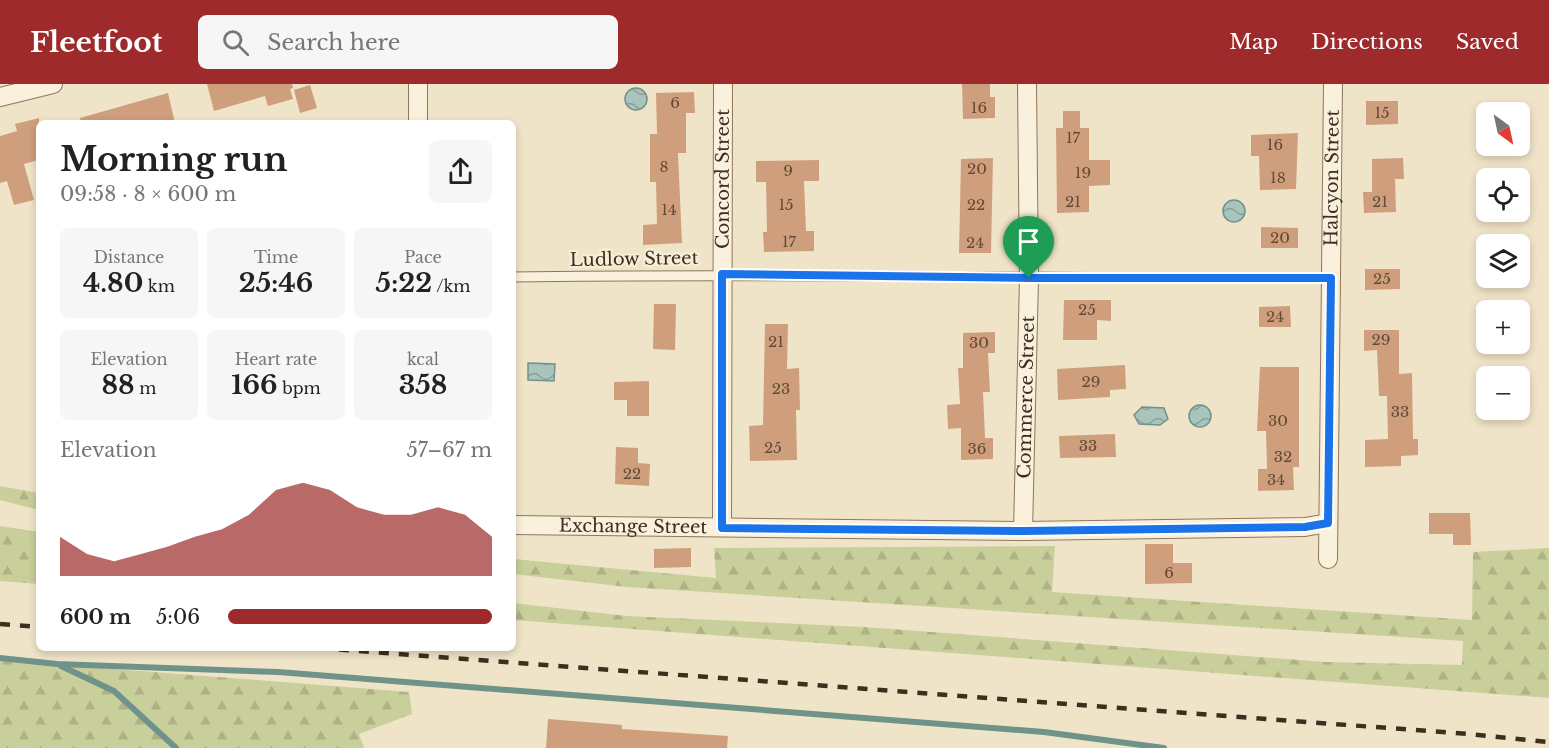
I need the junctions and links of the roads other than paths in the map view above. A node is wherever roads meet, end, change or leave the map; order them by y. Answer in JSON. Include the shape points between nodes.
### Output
{"nodes":[{"id":1,"x":53,"y":84,"type":"edge"},
{"id":2,"x":418,"y":84,"type":"edge"},
{"id":3,"x":723,"y":84,"type":"edge"},
{"id":4,"x":1027,"y":84,"type":"edge"},
{"id":5,"x":1333,"y":84,"type":"edge"},
{"id":6,"x":0,"y":97,"type":"edge"},
{"id":7,"x":418,"y":120,"type":"edge"},
{"id":8,"x":722,"y":274,"type":"junction"},
{"id":9,"x":516,"y":277,"type":"edge"},
{"id":10,"x":1029,"y":278,"type":"junction"},
{"id":11,"x":1331,"y":278,"type":"junction"},
{"id":12,"x":1328,"y":523,"type":"junction"},
{"id":13,"x":516,"y":525,"type":"edge"},
{"id":14,"x":722,"y":528,"type":"junction"},
{"id":15,"x":1023,"y":531,"type":"junction"},
{"id":16,"x":1328,"y":559,"type":"dead end"}],
"edges":[{"from":1,"to":6,"type":"street"},
{"from":2,"to":7,"type":"street"},
{"from":3,"to":8,"type":"street","name":"Concord Street"},
{"from":4,"to":10,"type":"street","name":"Commerce Street"},
{"from":5,"to":11,"type":"street","name":"Halcyon Street"},
{"from":8,"to":9,"type":"lane","name":"Ludlow Street"},
{"from":8,"to":10,"type":"lane","name":"Ludlow Street"},
{"from":8,"to":14,"type":"street","name":"Concord Street"},
{"from":10,"to":11,"type":"lane","name":"Ludlow Street"},
{"from":10,"to":15,"type":"street","name":"Commerce Street"},
{"from":11,"to":12,"type":"street","name":"Halcyon Street"},
{"from":12,"to":15,"type":"street","name":"Exchange Street","via":[[1305,527]]},
{"from":12,"to":16,"type":"street","name":"Halcyon Street"},
{"from":13,"to":14,"type":"street","name":"Exchange Street"},
{"from":14,"to":15,"type":"street","name":"Exchange Street"}]}
